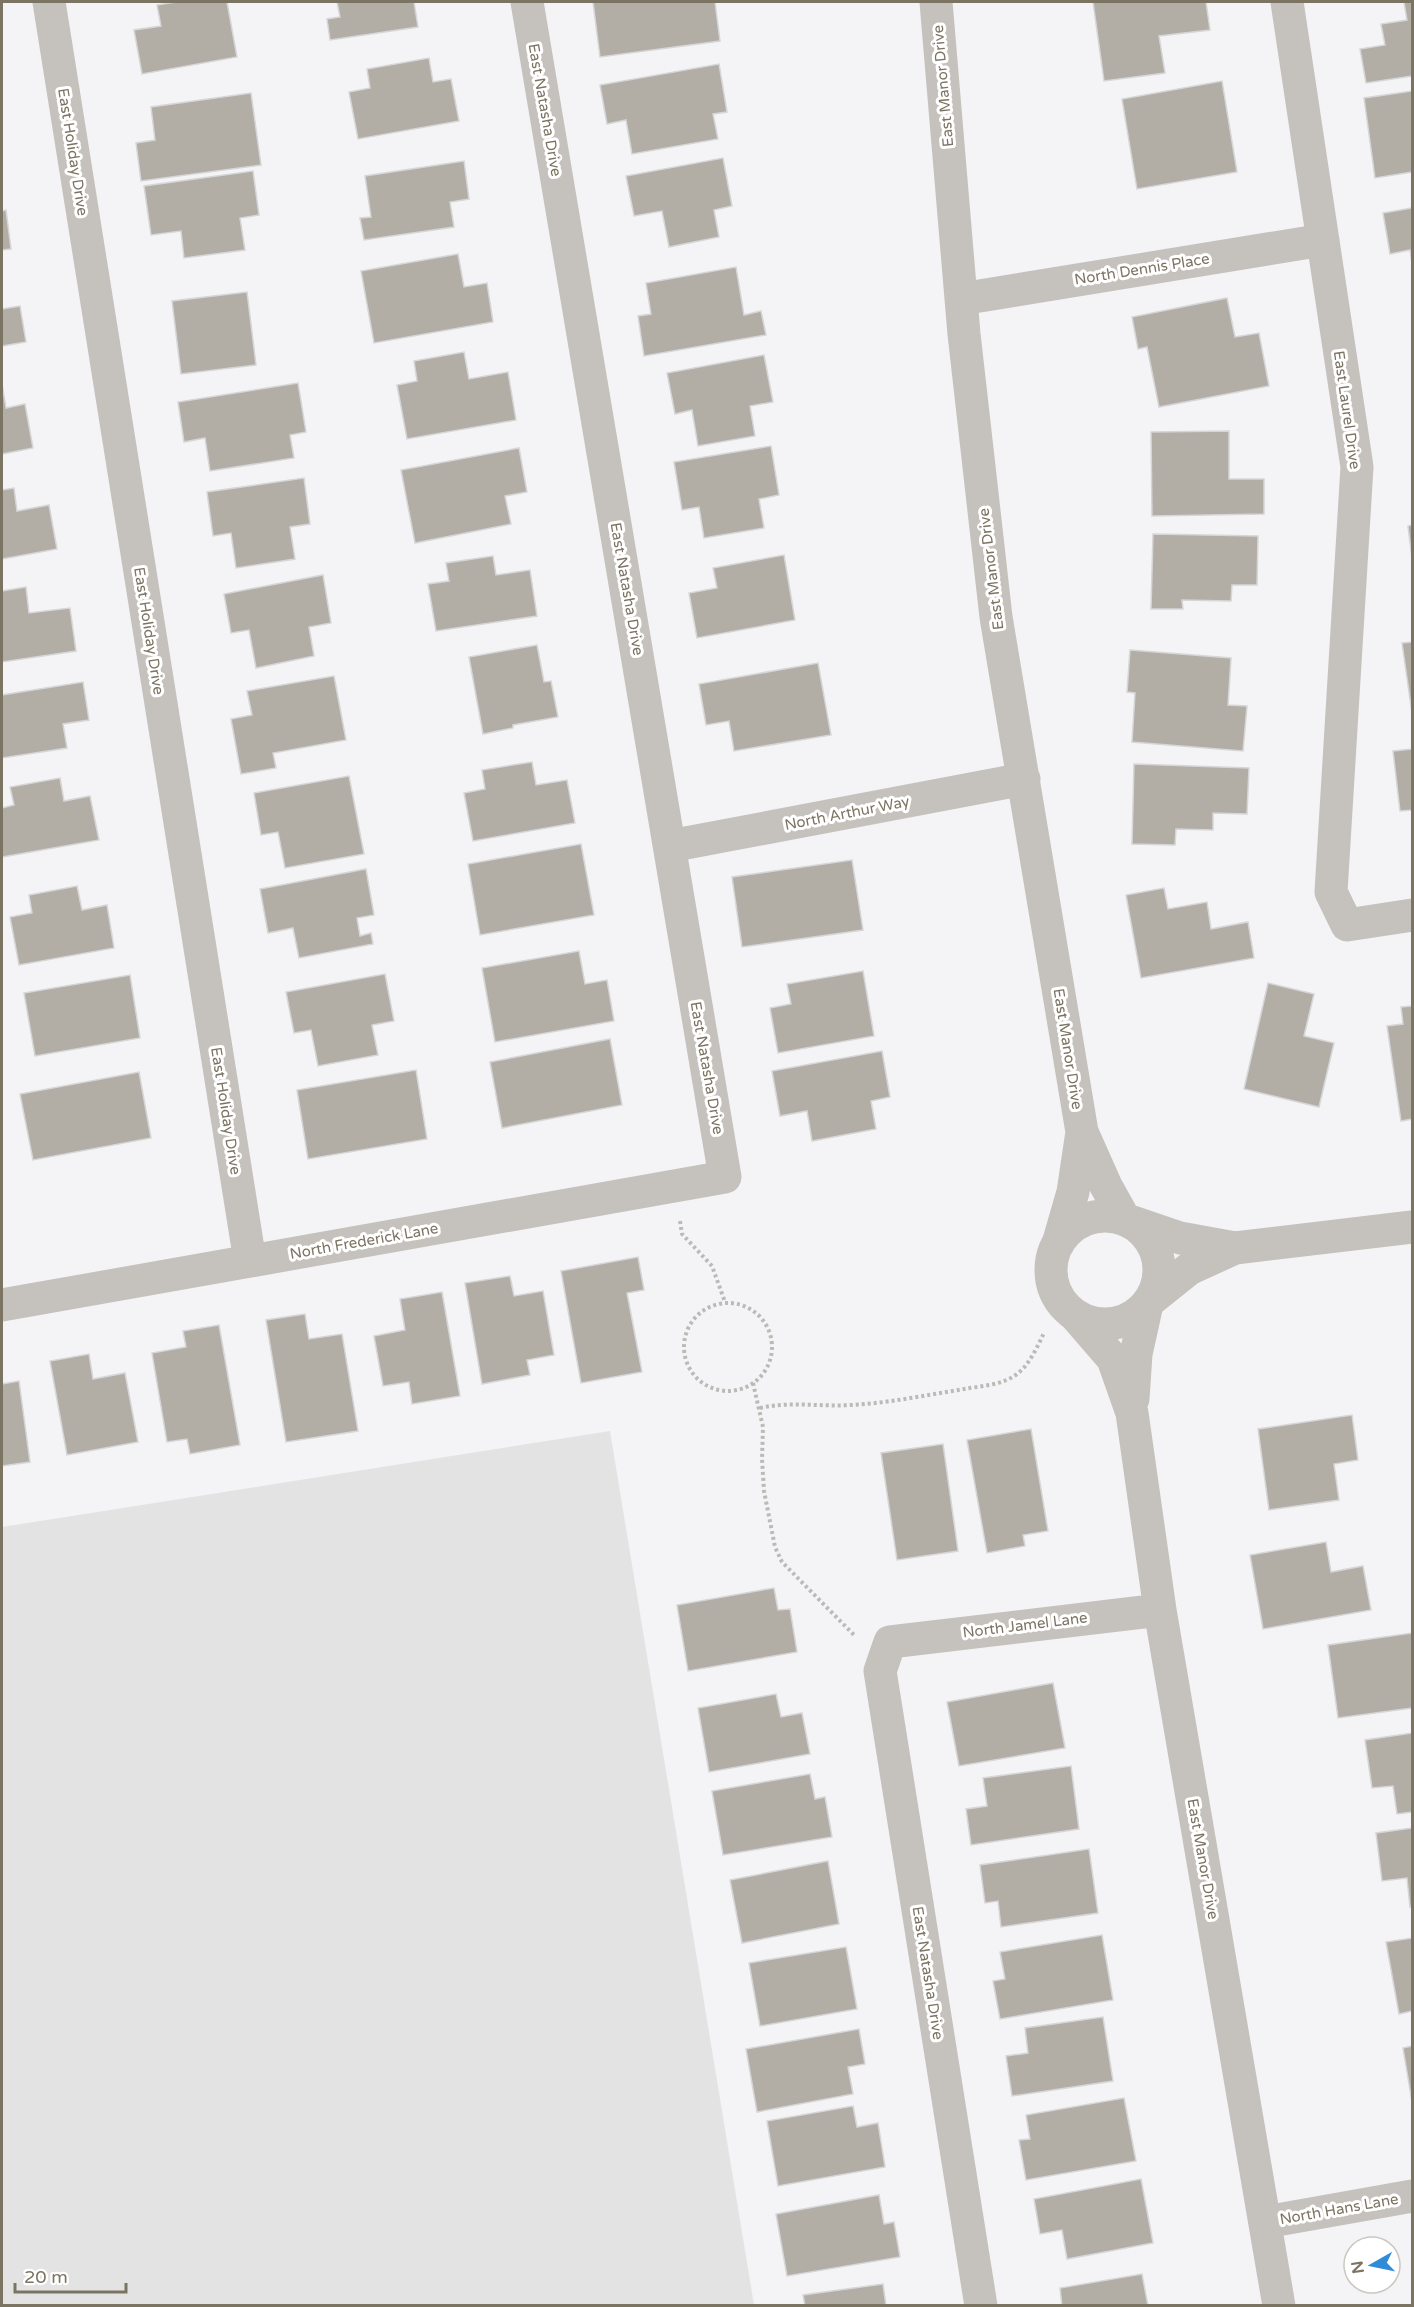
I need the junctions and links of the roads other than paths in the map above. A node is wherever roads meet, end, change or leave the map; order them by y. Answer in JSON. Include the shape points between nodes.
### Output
{"nodes":[{"id":1,"x":49,"y":2,"type":"edge"},
{"id":2,"x":527,"y":2,"type":"edge"},
{"id":3,"x":936,"y":2,"type":"edge"},
{"id":4,"x":1287,"y":2,"type":"edge"},
{"id":5,"x":1323,"y":240,"type":"junction"},
{"id":6,"x":961,"y":299,"type":"junction"},
{"id":7,"x":1024,"y":779,"type":"junction"},
{"id":8,"x":670,"y":846,"type":"junction"},
{"id":9,"x":1413,"y":915,"type":"edge"},
{"id":10,"x":1082,"y":1132,"type":"junction"},
{"id":11,"x":726,"y":1177,"type":"joint"},
{"id":12,"x":1128,"y":1221,"type":"junction"},
{"id":13,"x":1413,"y":1227,"type":"edge"},
{"id":14,"x":1058,"y":1244,"type":"junction"},
{"id":15,"x":1235,"y":1248,"type":"junction"},
{"id":16,"x":250,"y":1261,"type":"junction"},
{"id":17,"x":1148,"y":1302,"type":"junction"},
{"id":18,"x":2,"y":1305,"type":"edge"},
{"id":19,"x":1075,"y":1315,"type":"junction"},
{"id":20,"x":1132,"y":1413,"type":"junction"},
{"id":21,"x":1160,"y":1610,"type":"junction"},
{"id":22,"x":890,"y":1642,"type":"joint"},
{"id":23,"x":1413,"y":2196,"type":"edge"},
{"id":24,"x":1266,"y":2222,"type":"junction"},
{"id":25,"x":981,"y":2306,"type":"edge"},
{"id":26,"x":1279,"y":2306,"type":"edge"}],
"edges":[{"from":1,"to":16,"type":"street","name":"East Holiday Drive"},
{"from":2,"to":8,"type":"street","name":"East Natasha Drive"},
{"from":3,"to":6,"type":"street","name":"East Manor Drive"},
{"from":4,"to":5,"type":"street","name":"East Laurel Drive"},
{"from":5,"to":6,"type":"street","name":"North Dennis Place"},
{"from":5,"to":9,"type":"street","name":"East Laurel Drive","via":[[1357,467],[1331,892],[1347,925]]},
{"from":6,"to":7,"type":"street","name":"East Manor Drive","via":[[996,617]]},
{"from":7,"to":8,"type":"street","name":"North Arthur Way"},
{"from":7,"to":10,"type":"street","name":"East Manor Drive"},
{"from":8,"to":11,"type":"street","name":"East Natasha Drive"},
{"from":10,"to":12,"type":"street","name":"East Manor Drive","via":[[1106,1186]]},
{"from":10,"to":14,"type":"street","name":"East Manor Drive","via":[[1073,1192]]},
{"from":11,"to":16,"type":"street","name":"North Frederick Lane"},
{"from":12,"to":14,"type":"street","via":[[1115,1216],[1082,1221],[1068,1230]]},
{"from":12,"to":15,"type":"street","via":[[1180,1238]]},
{"from":12,"to":17,"type":"street","via":[[1146,1233],[1160,1266]]},
{"from":13,"to":15,"type":"street"},
{"from":14,"to":19,"type":"street","via":[[1051,1275],[1063,1304]]},
{"from":15,"to":17,"type":"street","via":[[1189,1269]]},
{"from":16,"to":18,"type":"street","name":"North Frederick Lane"},
{"from":17,"to":19,"type":"street","via":[[1124,1321],[1090,1322]]},
{"from":17,"to":20,"type":"street","name":"East Manor Drive","via":[[1136,1354]]},
{"from":19,"to":20,"type":"street","name":"East Manor Drive","via":[[1113,1359]]},
{"from":20,"to":21,"type":"street","name":"East Manor Drive"},
{"from":21,"to":22,"type":"street","name":"North Jamel Lane"},
{"from":21,"to":24,"type":"street","name":"East Manor Drive"},
{"from":22,"to":25,"type":"street","name":"East Natasha Drive","via":[[880,1671]]},
{"from":23,"to":24,"type":"street","name":"North Hans Lane"},
{"from":24,"to":26,"type":"street","name":"East Manor Drive"}]}
